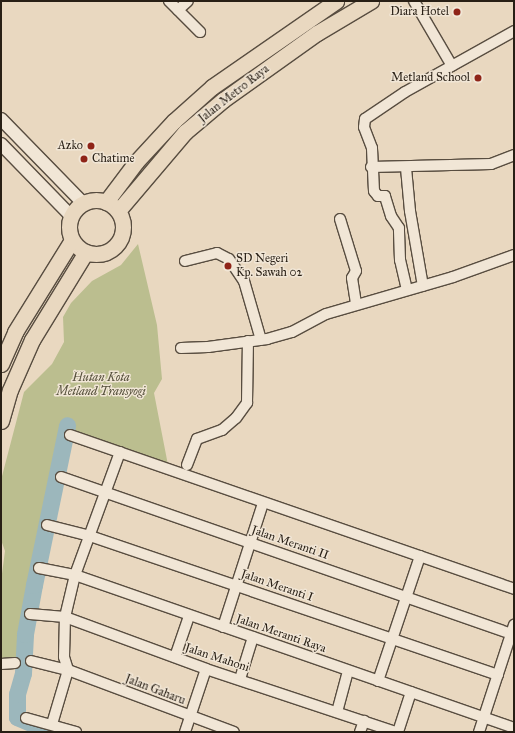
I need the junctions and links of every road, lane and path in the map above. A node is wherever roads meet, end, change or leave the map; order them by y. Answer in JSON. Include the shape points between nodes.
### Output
{"nodes":[{"id":1,"x":169,"y":1,"type":"edge"},
{"id":2,"x":188,"y":1,"type":"edge"},
{"id":3,"x":336,"y":1,"type":"edge"},
{"id":4,"x":371,"y":1,"type":"edge"},
{"id":5,"x":414,"y":1,"type":"edge"},
{"id":6,"x":178,"y":10,"type":"junction"},
{"id":7,"x":514,"y":31,"type":"edge"},
{"id":8,"x":200,"y":32,"type":"dead end"},
{"id":9,"x":452,"y":66,"type":"junction"},
{"id":10,"x":1,"y":119,"type":"edge"},
{"id":11,"x":1,"y":144,"type":"edge"},
{"id":12,"x":514,"y":155,"type":"edge"},
{"id":13,"x":372,"y":167,"type":"junction"},
{"id":14,"x":406,"y":168,"type":"junction"},
{"id":15,"x":83,"y":203,"type":"junction"},
{"id":16,"x":112,"y":206,"type":"junction"},
{"id":17,"x":71,"y":216,"type":"junction"},
{"id":18,"x":340,"y":219,"type":"dead end"},
{"id":19,"x":72,"y":240,"type":"junction"},
{"id":20,"x":86,"y":252,"type":"junction"},
{"id":21,"x":514,"y":255,"type":"edge"},
{"id":22,"x":185,"y":261,"type":"dead end"},
{"id":23,"x":423,"y":286,"type":"junction"},
{"id":24,"x":407,"y":290,"type":"junction"},
{"id":25,"x":356,"y":304,"type":"junction"},
{"id":26,"x":261,"y":340,"type":"junction"},
{"id":27,"x":248,"y":341,"type":"junction"},
{"id":28,"x":181,"y":348,"type":"dead end"},
{"id":29,"x":1,"y":364,"type":"edge"},
{"id":30,"x":1,"y":421,"type":"edge"},
{"id":31,"x":70,"y":435,"type":"dead end"},
{"id":32,"x":120,"y":452,"type":"junction"},
{"id":33,"x":187,"y":465,"type":"dead end"},
{"id":34,"x":61,"y":477,"type":"dead end"},
{"id":35,"x":105,"y":493,"type":"junction"},
{"id":36,"x":263,"y":503,"type":"junction"},
{"id":37,"x":48,"y":525,"type":"dead end"},
{"id":38,"x":90,"y":536,"type":"junction"},
{"id":39,"x":251,"y":543,"type":"junction"},
{"id":40,"x":420,"y":556,"type":"junction"},
{"id":41,"x":39,"y":568,"type":"dead end"},
{"id":42,"x":75,"y":575,"type":"junction"},
{"id":43,"x":237,"y":586,"type":"junction"},
{"id":44,"x":514,"y":589,"type":"edge"},
{"id":45,"x":406,"y":597,"type":"junction"},
{"id":46,"x":30,"y":614,"type":"dead end"},
{"id":47,"x":190,"y":616,"type":"junction"},
{"id":48,"x":65,"y":617,"type":"junction"},
{"id":49,"x":223,"y":627,"type":"junction"},
{"id":50,"x":512,"y":630,"type":"edge"},
{"id":51,"x":253,"y":637,"type":"junction"},
{"id":52,"x":393,"y":639,"type":"junction"},
{"id":53,"x":175,"y":657,"type":"junction"},
{"id":54,"x":31,"y":661,"type":"dead end"},
{"id":55,"x":15,"y":663,"type":"dead end"},
{"id":56,"x":1,"y":664,"type":"edge"},
{"id":57,"x":206,"y":669,"type":"junction"},
{"id":58,"x":68,"y":670,"type":"junction"},
{"id":59,"x":348,"y":671,"type":"junction"},
{"id":60,"x":498,"y":675,"type":"junction"},
{"id":61,"x":240,"y":679,"type":"junction"},
{"id":62,"x":378,"y":682,"type":"junction"},
{"id":63,"x":411,"y":692,"type":"junction"},
{"id":64,"x":337,"y":712,"type":"junction"},
{"id":65,"x":190,"y":717,"type":"junction"},
{"id":66,"x":26,"y":718,"type":"dead end"},
{"id":67,"x":484,"y":718,"type":"junction"},
{"id":68,"x":364,"y":721,"type":"junction"},
{"id":69,"x":52,"y":724,"type":"junction"},
{"id":70,"x":514,"y":728,"type":"edge"},
{"id":71,"x":76,"y":732,"type":"edge"},
{"id":72,"x":185,"y":732,"type":"edge"},
{"id":73,"x":234,"y":732,"type":"edge"},
{"id":74,"x":360,"y":732,"type":"edge"},
{"id":75,"x":397,"y":732,"type":"edge"},
{"id":76,"x":479,"y":732,"type":"edge"}],
"edges":[{"from":1,"to":6,"type":"street"},
{"from":2,"to":6,"type":"street"},
{"from":3,"to":16,"type":"main road","name":"Jalan Metro Raya","via":[[212,87],[174,121],[136,162]]},
{"from":4,"to":16,"type":"main road","name":"Jalan Metro Raya","via":[[317,32],[223,100],[186,132]]},
{"from":5,"to":9,"type":"street"},
{"from":6,"to":8,"type":"street"},
{"from":7,"to":9,"type":"street"},
{"from":9,"to":13,"type":"street","via":[[367,115],[364,127],[372,143]]},
{"from":10,"to":15,"type":"street"},
{"from":11,"to":17,"type":"street"},
{"from":12,"to":14,"type":"street","via":[[491,164]]},
{"from":13,"to":14,"type":"street","via":[[392,164]]},
{"from":13,"to":24,"type":"street","via":[[375,193],[386,196],[391,216],[398,228],[400,260]]},
{"from":14,"to":23,"type":"street","via":[[410,211]]},
{"from":15,"to":16,"type":"main road","via":[[95,200]]},
{"from":15,"to":17,"type":"main road"},
{"from":16,"to":20,"type":"main road","via":[[123,230],[116,246],[102,254]]},
{"from":17,"to":19,"type":"main road","via":[[69,224]]},
{"from":18,"to":25,"type":"street","via":[[356,271],[352,278]]},
{"from":19,"to":20,"type":"main road"},
{"from":19,"to":29,"type":"main road","via":[[15,332]]},
{"from":20,"to":30,"type":"main road","via":[[32,340],[10,390]]},
{"from":21,"to":23,"type":"street"},
{"from":22,"to":26,"type":"street","via":[[217,253],[229,259],[244,281]]},
{"from":23,"to":24,"type":"street"},
{"from":24,"to":25,"type":"street"},
{"from":25,"to":26,"type":"street","via":[[326,314],[292,332]]},
{"from":26,"to":27,"type":"street"},
{"from":27,"to":28,"type":"street"},
{"from":27,"to":33,"type":"street","via":[[247,403],[236,418],[222,430],[197,439]]},
{"from":31,"to":32,"type":"street"},
{"from":32,"to":35,"type":"street"},
{"from":32,"to":36,"type":"street"},
{"from":34,"to":35,"type":"street","name":"Jalan Meranti II"},
{"from":35,"to":38,"type":"street"},
{"from":35,"to":39,"type":"street","name":"Jalan Meranti II"},
{"from":36,"to":39,"type":"street"},
{"from":36,"to":40,"type":"street"},
{"from":37,"to":38,"type":"street","name":"Jalan Meranti I"},
{"from":38,"to":42,"type":"street"},
{"from":38,"to":43,"type":"street","name":"Jalan Meranti I"},
{"from":39,"to":43,"type":"street"},
{"from":39,"to":45,"type":"street","name":"Jalan Meranti II"},
{"from":40,"to":44,"type":"street"},
{"from":40,"to":45,"type":"street"},
{"from":41,"to":42,"type":"street","name":"Jalan Meranti Raya"},
{"from":42,"to":47,"type":"street","name":"Jalan Meranti Raya"},
{"from":42,"to":48,"type":"street"},
{"from":43,"to":49,"type":"street"},
{"from":43,"to":52,"type":"street","name":"Jalan Meranti I"},
{"from":45,"to":50,"type":"street","name":"Jalan Meranti II"},
{"from":45,"to":52,"type":"street"},
{"from":46,"to":48,"type":"street","name":"Jalan Mahoni"},
{"from":47,"to":49,"type":"street","name":"Jalan Meranti Raya"},
{"from":47,"to":53,"type":"street"},
{"from":48,"to":53,"type":"street","name":"Jalan Mahoni"},
{"from":48,"to":58,"type":"street","via":[[64,657]]},
{"from":49,"to":51,"type":"street","name":"Jalan Meranti Raya"},
{"from":50,"to":60,"type":"street"},
{"from":51,"to":59,"type":"street","name":"Jalan Meranti Raya"},
{"from":51,"to":61,"type":"street"},
{"from":52,"to":60,"type":"street","name":"Jalan Meranti I"},
{"from":52,"to":62,"type":"street"},
{"from":53,"to":57,"type":"street","name":"Jalan Mahoni"},
{"from":54,"to":58,"type":"street","name":"Jalan Gaharu"},
{"from":55,"to":56,"type":"street"},
{"from":57,"to":61,"type":"street","name":"Jalan Mahoni"},
{"from":57,"to":65,"type":"street"},
{"from":58,"to":65,"type":"street","name":"Jalan Gaharu"},
{"from":58,"to":69,"type":"street"},
{"from":59,"to":62,"type":"street","name":"Jalan Meranti Raya"},
{"from":59,"to":64,"type":"street"},
{"from":60,"to":67,"type":"street"},
{"from":61,"to":64,"type":"street","name":"Jalan Mahoni"},
{"from":62,"to":63,"type":"street","name":"Jalan Meranti Raya"},
{"from":63,"to":67,"type":"street","name":"Jalan Meranti Raya"},
{"from":63,"to":75,"type":"street"},
{"from":64,"to":68,"type":"street","name":"Jalan Mahoni"},
{"from":65,"to":72,"type":"street"},
{"from":65,"to":73,"type":"street","name":"Jalan Gaharu"},
{"from":66,"to":69,"type":"street"},
{"from":67,"to":70,"type":"street","name":"Jalan Meranti Raya"},
{"from":67,"to":76,"type":"street"},
{"from":68,"to":74,"type":"street"},
{"from":68,"to":75,"type":"street","name":"Jalan Mahoni"},
{"from":69,"to":71,"type":"street"}]}
